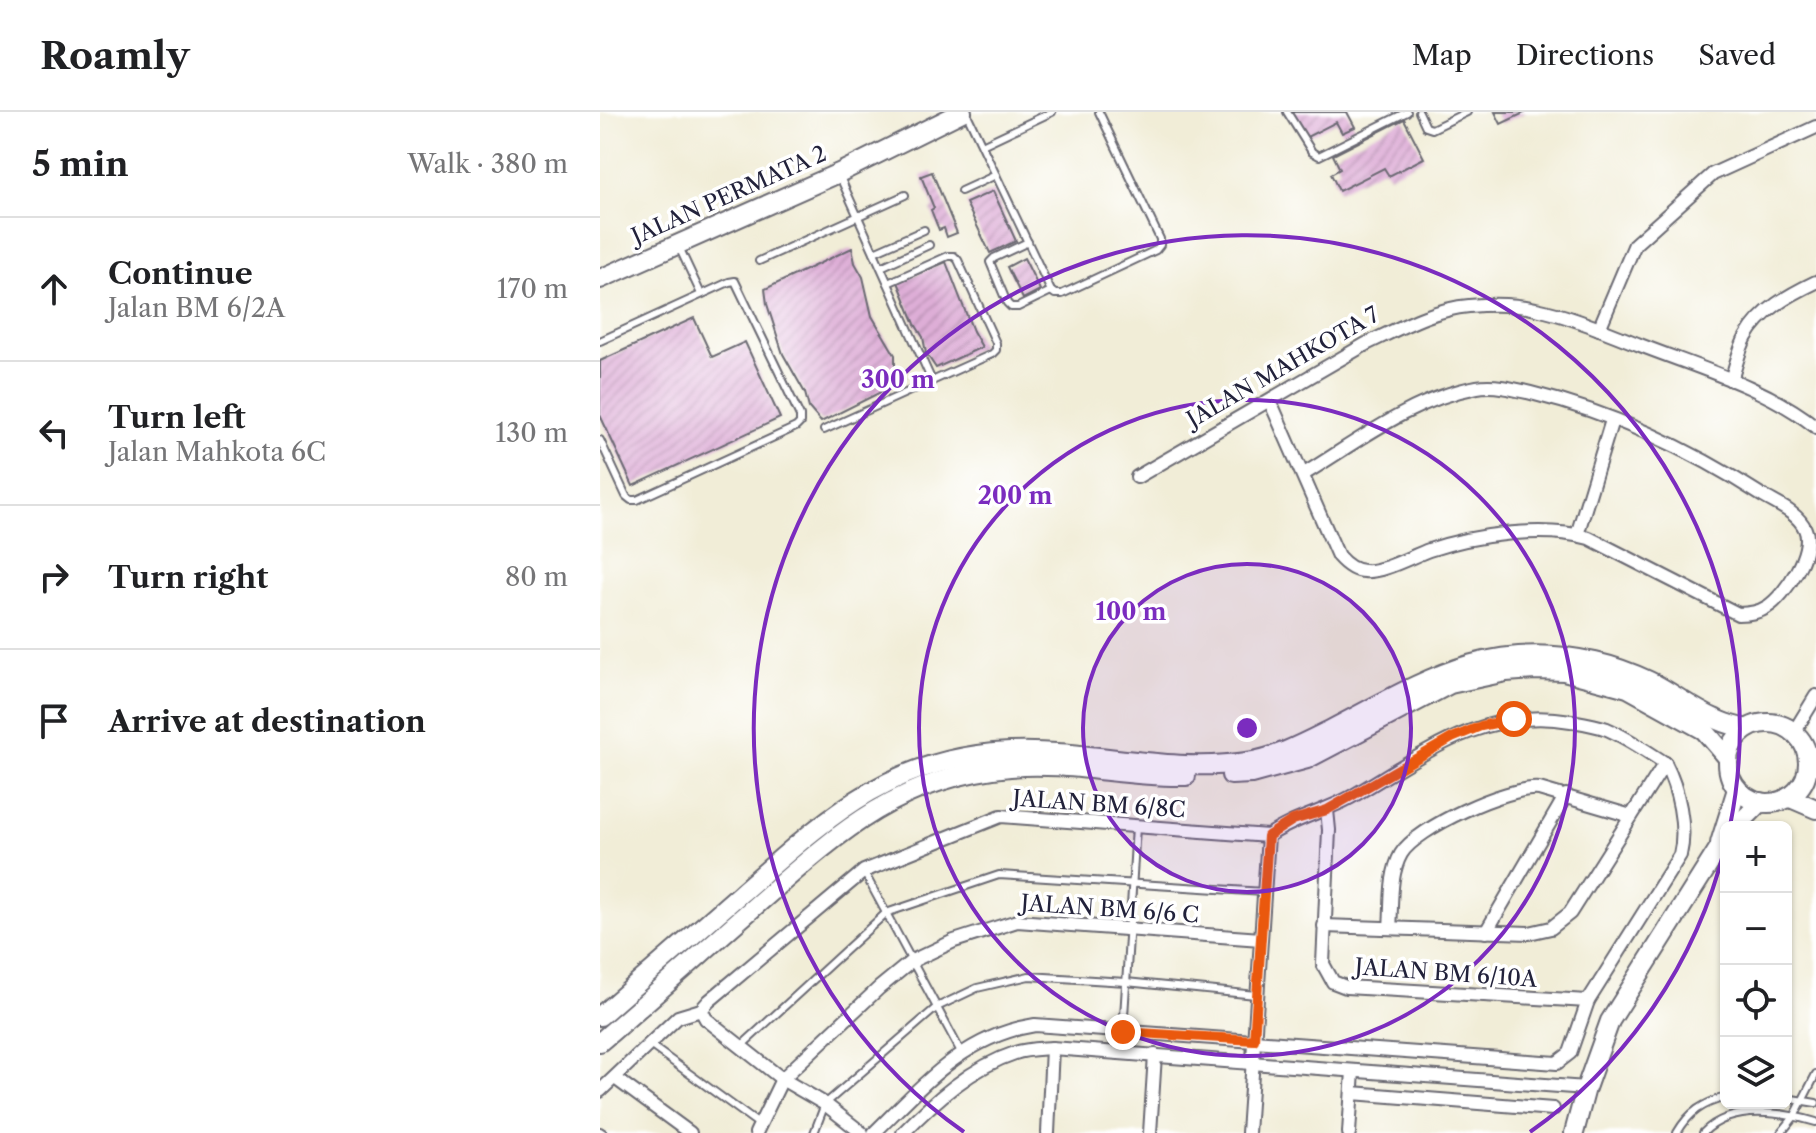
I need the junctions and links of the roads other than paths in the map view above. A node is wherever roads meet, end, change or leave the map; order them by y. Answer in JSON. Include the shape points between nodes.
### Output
{"nodes":[{"id":1,"x":964,"y":112,"type":"edge"},
{"id":2,"x":1052,"y":112,"type":"edge"},
{"id":3,"x":1099,"y":112,"type":"edge"},
{"id":4,"x":1287,"y":112,"type":"edge"},
{"id":5,"x":1407,"y":112,"type":"edge"},
{"id":6,"x":1419,"y":112,"type":"edge"},
{"id":7,"x":1467,"y":112,"type":"edge"},
{"id":8,"x":1816,"y":127,"type":"edge"},
{"id":9,"x":982,"y":145,"type":"junction"},
{"id":10,"x":839,"y":173,"type":"junction"},
{"id":11,"x":996,"y":175,"type":"junction"},
{"id":12,"x":961,"y":191,"type":"dead end"},
{"id":13,"x":905,"y":195,"type":"dead end"},
{"id":14,"x":858,"y":216,"type":"junction"},
{"id":15,"x":924,"y":230,"type":"dead end"},
{"id":16,"x":1028,"y":242,"type":"junction"},
{"id":17,"x":677,"y":243,"type":"junction"},
{"id":18,"x":929,"y":245,"type":"dead end"},
{"id":19,"x":874,"y":252,"type":"junction"},
{"id":20,"x":759,"y":261,"type":"dead end"},
{"id":21,"x":881,"y":267,"type":"junction"},
{"id":22,"x":600,"y":279,"type":"edge"},
{"id":23,"x":1816,"y":282,"type":"edge"},
{"id":24,"x":888,"y":283,"type":"junction"},
{"id":25,"x":1051,"y":291,"type":"junction"},
{"id":26,"x":701,"y":294,"type":"junction"},
{"id":27,"x":1599,"y":329,"type":"junction"},
{"id":28,"x":600,"y":341,"type":"edge"},
{"id":29,"x":1731,"y":380,"type":"junction"},
{"id":30,"x":932,"y":381,"type":"junction"},
{"id":31,"x":1270,"y":401,"type":"junction"},
{"id":32,"x":1612,"y":420,"type":"junction"},
{"id":33,"x":1816,"y":427,"type":"edge"},
{"id":34,"x":824,"y":430,"type":"dead end"},
{"id":35,"x":600,"y":440,"type":"edge"},
{"id":36,"x":1304,"y":474,"type":"junction"},
{"id":37,"x":1137,"y":477,"type":"dead end"},
{"id":38,"x":1577,"y":535,"type":"junction"},
{"id":39,"x":1816,"y":696,"type":"edge"},
{"id":40,"x":1746,"y":729,"type":"junction"},
{"id":41,"x":1794,"y":732,"type":"junction"},
{"id":42,"x":1728,"y":758,"type":"junction"},
{"id":43,"x":1032,"y":759,"type":"junction"},
{"id":44,"x":1665,"y":763,"type":"junction"},
{"id":45,"x":1812,"y":776,"type":"edge"},
{"id":46,"x":1737,"y":789,"type":"junction"},
{"id":47,"x":1566,"y":795,"type":"junction"},
{"id":48,"x":1788,"y":797,"type":"junction"},
{"id":49,"x":1761,"y":802,"type":"junction"},
{"id":50,"x":1816,"y":809,"type":"edge"},
{"id":51,"x":1327,"y":810,"type":"junction"},
{"id":52,"x":1631,"y":816,"type":"junction"},
{"id":53,"x":1728,"y":821,"type":"edge"},
{"id":54,"x":1742,"y":821,"type":"edge"},
{"id":55,"x":1136,"y":827,"type":"junction"},
{"id":56,"x":1268,"y":836,"type":"junction"},
{"id":57,"x":1720,"y":845,"type":"edge"},
{"id":58,"x":864,"y":871,"type":"junction"},
{"id":59,"x":1133,"y":883,"type":"junction"},
{"id":60,"x":1264,"y":892,"type":"junction"},
{"id":61,"x":886,"y":913,"type":"junction"},
{"id":62,"x":1324,"y":926,"type":"junction"},
{"id":63,"x":1390,"y":928,"type":"junction"},
{"id":64,"x":1130,"y":930,"type":"junction"},
{"id":65,"x":1486,"y":932,"type":"junction"},
{"id":66,"x":1261,"y":939,"type":"junction"},
{"id":67,"x":912,"y":961,"type":"junction"},
{"id":68,"x":1126,"y":982,"type":"junction"},
{"id":69,"x":1257,"y":995,"type":"junction"},
{"id":70,"x":1588,"y":1001,"type":"junction"},
{"id":71,"x":937,"y":1007,"type":"junction"},
{"id":72,"x":701,"y":1010,"type":"junction"},
{"id":73,"x":600,"y":1016,"type":"edge"},
{"id":74,"x":1123,"y":1032,"type":"junction"},
{"id":75,"x":1254,"y":1040,"type":"junction"},
{"id":76,"x":600,"y":1042,"type":"edge"},
{"id":77,"x":650,"y":1045,"type":"junction"},
{"id":78,"x":740,"y":1047,"type":"junction"},
{"id":79,"x":1052,"y":1048,"type":"junction"},
{"id":80,"x":961,"y":1052,"type":"junction"},
{"id":81,"x":1155,"y":1055,"type":"junction"},
{"id":82,"x":1253,"y":1063,"type":"junction"},
{"id":83,"x":1353,"y":1071,"type":"junction"},
{"id":84,"x":1816,"y":1074,"type":"edge"},
{"id":85,"x":615,"y":1078,"type":"junction"},
{"id":86,"x":782,"y":1079,"type":"junction"},
{"id":87,"x":1586,"y":1088,"type":"junction"},
{"id":88,"x":600,"y":1091,"type":"edge"},
{"id":89,"x":1352,"y":1093,"type":"junction"},
{"id":90,"x":1720,"y":1098,"type":"edge"},
{"id":91,"x":1792,"y":1099,"type":"edge"},
{"id":92,"x":1802,"y":1100,"type":"junction"},
{"id":93,"x":1816,"y":1103,"type":"edge"},
{"id":94,"x":825,"y":1104,"type":"junction"},
{"id":95,"x":1553,"y":1109,"type":"dead end"},
{"id":96,"x":1794,"y":1117,"type":"junction"},
{"id":97,"x":1816,"y":1122,"type":"edge"},
{"id":98,"x":758,"y":1129,"type":"edge"},
{"id":99,"x":690,"y":1133,"type":"edge"},
{"id":100,"x":814,"y":1133,"type":"edge"},
{"id":101,"x":862,"y":1133,"type":"edge"},
{"id":102,"x":874,"y":1133,"type":"edge"},
{"id":103,"x":903,"y":1133,"type":"edge"},
{"id":104,"x":1048,"y":1133,"type":"edge"},
{"id":105,"x":1150,"y":1133,"type":"edge"},
{"id":106,"x":1248,"y":1133,"type":"edge"},
{"id":107,"x":1349,"y":1133,"type":"edge"},
{"id":108,"x":1574,"y":1133,"type":"edge"},
{"id":109,"x":1677,"y":1133,"type":"edge"},
{"id":110,"x":1703,"y":1133,"type":"edge"},
{"id":111,"x":1781,"y":1133,"type":"edge"}],
"edges":[{"from":1,"to":9,"type":"lane"},
{"from":1,"to":10,"type":"main road","name":"JALAN PERMATA 2"},
{"from":2,"to":9,"type":"lane"},
{"from":3,"to":25,"type":"lane","via":[[1160,245],[1062,294]]},
{"from":4,"to":5,"type":"lane","via":[[1319,156]]},
{"from":6,"to":7,"type":"lane","via":[[1432,129]]},
{"from":8,"to":27,"type":"street","via":[[1713,174],[1635,244]]},
{"from":9,"to":11,"type":"lane"},
{"from":10,"to":14,"type":"lane"},
{"from":10,"to":17,"type":"main road","name":"JALAN PERMATA 2"},
{"from":11,"to":12,"type":"lane"},
{"from":11,"to":16,"type":"lane"},
{"from":13,"to":14,"type":"lane"},
{"from":14,"to":19,"type":"lane"},
{"from":14,"to":20,"type":"lane"},
{"from":15,"to":19,"type":"lane"},
{"from":16,"to":25,"type":"lane"},
{"from":16,"to":25,"type":"lane","via":[[990,262],[1007,303],[1018,307]]},
{"from":17,"to":22,"type":"main road","name":"JALAN PERMATA 2"},
{"from":17,"to":26,"type":"lane"},
{"from":18,"to":21,"type":"lane"},
{"from":19,"to":21,"type":"lane"},
{"from":21,"to":24,"type":"lane"},
{"from":23,"to":29,"type":"street","via":[[1759,319],[1745,338]]},
{"from":24,"to":30,"type":"lane"},
{"from":24,"to":30,"type":"lane","via":[[954,256],[996,343],[992,354]]},
{"from":26,"to":28,"type":"lane"},
{"from":26,"to":35,"type":"lane","via":[[738,283],[800,423],[637,500],[626,496]]},
{"from":27,"to":29,"type":"street","name":"JALAN MAHKOTA 7"},
{"from":27,"to":31,"type":"street","name":"JALAN MAHKOTA 7","via":[[1536,309],[1466,306],[1402,327]]},
{"from":29,"to":33,"type":"street","name":"JALAN MAHKOTA 7"},
{"from":30,"to":34,"type":"lane"},
{"from":31,"to":36,"type":"street"},
{"from":31,"to":37,"type":"street","name":"JALAN MAHKOTA 7"},
{"from":32,"to":36,"type":"street","via":[[1554,399],[1479,387],[1407,411]]},
{"from":32,"to":38,"type":"street"},
{"from":32,"to":38,"type":"street","via":[[1723,470],[1794,515],[1807,535],[1807,551],[1778,598],[1759,611],[1738,614]]},
{"from":36,"to":38,"type":"street","via":[[1338,556],[1356,570],[1372,571],[1432,549],[1498,535]]},
{"from":39,"to":41,"type":"street"},
{"from":40,"to":41,"type":"main road","via":[[1771,723]]},
{"from":40,"to":42,"type":"main road"},
{"from":40,"to":43,"type":"main road","via":[[1715,719],[1627,672],[1534,654],[1444,672],[1302,744],[1250,762]]},
{"from":41,"to":45,"type":"main road","via":[[1806,750]]},
{"from":42,"to":43,"type":"main road","via":[[1704,730],[1628,688],[1564,671],[1535,670],[1450,684],[1307,759],[1251,774],[1179,777]]},
{"from":42,"to":46,"type":"main road"},
{"from":43,"to":73,"type":"main road","via":[[983,754],[917,768],[849,802]]},
{"from":43,"to":76,"type":"main road","via":[[912,790],[872,811]]},
{"from":44,"to":51,"type":"street","via":[[1603,727],[1552,718],[1514,719],[1452,738]]},
{"from":44,"to":52,"type":"street"},
{"from":44,"to":70,"type":"street","via":[[1675,787],[1680,855]]},
{"from":45,"to":48,"type":"main road"},
{"from":46,"to":49,"type":"main road"},
{"from":46,"to":53,"type":"main road"},
{"from":47,"to":52,"type":"street"},
{"from":47,"to":63,"type":"street","via":[[1534,788],[1496,795],[1414,839],[1396,866]]},
{"from":47,"to":65,"type":"street"},
{"from":48,"to":49,"type":"main road"},
{"from":48,"to":50,"type":"main road"},
{"from":49,"to":54,"type":"main road"},
{"from":51,"to":56,"type":"street","via":[[1293,820]]},
{"from":51,"to":62,"type":"street","name":"JALAN BM 6/10A"},
{"from":52,"to":65,"type":"street","via":[[1561,922],[1535,933]]},
{"from":55,"to":56,"type":"street","name":"JALAN BM 6/8C"},
{"from":55,"to":58,"type":"street","name":"JALAN BM 6/8C","via":[[1001,816]]},
{"from":55,"to":59,"type":"lane"},
{"from":56,"to":60,"type":"street"},
{"from":57,"to":87,"type":"main road","via":[[1610,1021]]},
{"from":58,"to":61,"type":"lane"},
{"from":58,"to":72,"type":"street","name":"JALAN BM 6/8C"},
{"from":59,"to":60,"type":"lane"},
{"from":59,"to":61,"type":"lane","via":[[999,875]]},
{"from":59,"to":64,"type":"lane"},
{"from":60,"to":66,"type":"street"},
{"from":61,"to":67,"type":"lane"},
{"from":61,"to":78,"type":"lane"},
{"from":62,"to":63,"type":"street"},
{"from":62,"to":70,"type":"street","name":"JALAN BM 6/10A","via":[[1323,968],[1343,986]]},
{"from":63,"to":65,"type":"street"},
{"from":64,"to":66,"type":"street","name":"JALAN BM 6/6 C"},
{"from":64,"to":67,"type":"street","name":"JALAN BM 6/6 C","via":[[1017,921]]},
{"from":64,"to":68,"type":"lane"},
{"from":66,"to":69,"type":"street"},
{"from":67,"to":71,"type":"lane"},
{"from":67,"to":86,"type":"street","name":"JALAN BM 6/6 C"},
{"from":68,"to":69,"type":"lane"},
{"from":68,"to":71,"type":"lane","via":[[1029,976],[977,988]]},
{"from":68,"to":74,"type":"lane"},
{"from":69,"to":75,"type":"street"},
{"from":70,"to":75,"type":"street","via":[[1570,1053],[1557,1063]]},
{"from":71,"to":80,"type":"lane"},
{"from":71,"to":94,"type":"lane"},
{"from":72,"to":77,"type":"street","name":"JALAN BM 6/8C","via":[[678,1017]]},
{"from":72,"to":78,"type":"street"},
{"from":74,"to":75,"type":"street"},
{"from":74,"to":80,"type":"street","via":[[1035,1025],[1012,1028]]},
{"from":75,"to":82,"type":"street"},
{"from":77,"to":85,"type":"street","name":"JALAN BM 6/8C"},
{"from":77,"to":98,"type":"lane"},
{"from":78,"to":86,"type":"street"},
{"from":79,"to":81,"type":"street"},
{"from":79,"to":103,"type":"street","via":[[1018,1051],[982,1067]]},
{"from":79,"to":104,"type":"street"},
{"from":80,"to":102,"type":"street"},
{"from":81,"to":82,"type":"street"},
{"from":81,"to":105,"type":"street"},
{"from":82,"to":83,"type":"street"},
{"from":82,"to":106,"type":"street"},
{"from":83,"to":87,"type":"street"},
{"from":83,"to":89,"type":"street"},
{"from":84,"to":92,"type":"lane"},
{"from":85,"to":88,"type":"street","name":"JALAN BM 6/8C"},
{"from":85,"to":99,"type":"street"},
{"from":86,"to":94,"type":"street"},
{"from":86,"to":98,"type":"street","name":"JALAN BM 6/6 C"},
{"from":87,"to":108,"type":"main road"},
{"from":89,"to":95,"type":"street"},
{"from":89,"to":107,"type":"street"},
{"from":90,"to":109,"type":"lane","via":[[1694,1110]]},
{"from":91,"to":92,"type":"lane"},
{"from":92,"to":93,"type":"lane"},
{"from":92,"to":96,"type":"lane"},
{"from":94,"to":100,"type":"lane"},
{"from":94,"to":101,"type":"street"},
{"from":96,"to":97,"type":"lane"},
{"from":96,"to":110,"type":"lane","via":[[1734,1114]]},
{"from":96,"to":111,"type":"lane"}]}
